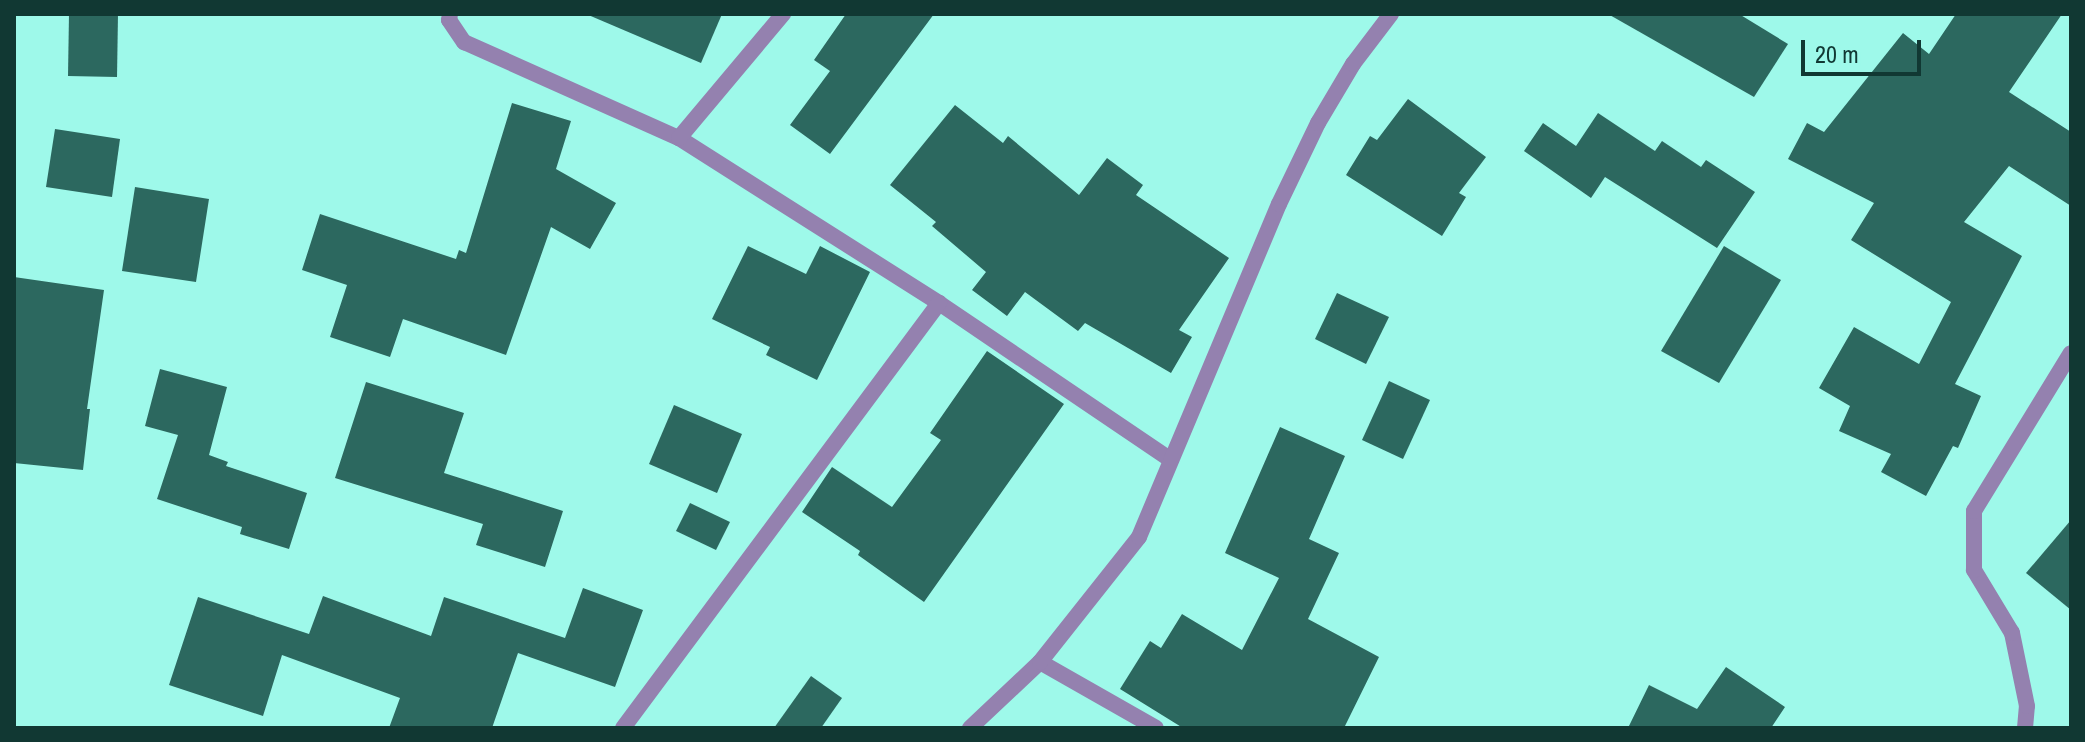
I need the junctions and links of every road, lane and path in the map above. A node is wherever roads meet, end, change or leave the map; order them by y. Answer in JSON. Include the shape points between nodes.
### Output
{"nodes":[{"id":1,"x":450,"y":14,"type":"edge"},
{"id":2,"x":783,"y":14,"type":"edge"},
{"id":3,"x":1391,"y":14,"type":"edge"},
{"id":4,"x":679,"y":138,"type":"junction"},
{"id":5,"x":939,"y":303,"type":"junction"},
{"id":6,"x":2071,"y":353,"type":"edge"},
{"id":7,"x":1171,"y":460,"type":"junction"},
{"id":8,"x":1040,"y":662,"type":"junction"},
{"id":9,"x":623,"y":728,"type":"edge"},
{"id":10,"x":970,"y":728,"type":"edge"},
{"id":11,"x":1156,"y":728,"type":"edge"},
{"id":12,"x":2025,"y":728,"type":"edge"}],
"edges":[{"from":1,"to":4,"type":"street","via":[[464,42]]},
{"from":2,"to":4,"type":"street"},
{"from":3,"to":7,"type":"street","via":[[1318,123]]},
{"from":4,"to":5,"type":"street"},
{"from":5,"to":7,"type":"street"},
{"from":5,"to":9,"type":"street"},
{"from":6,"to":12,"type":"street","via":[[1974,511],[1974,570],[2012,633],[2027,706]]},
{"from":7,"to":8,"type":"street","via":[[1139,537]]},
{"from":8,"to":10,"type":"street"},
{"from":8,"to":11,"type":"street"}]}
